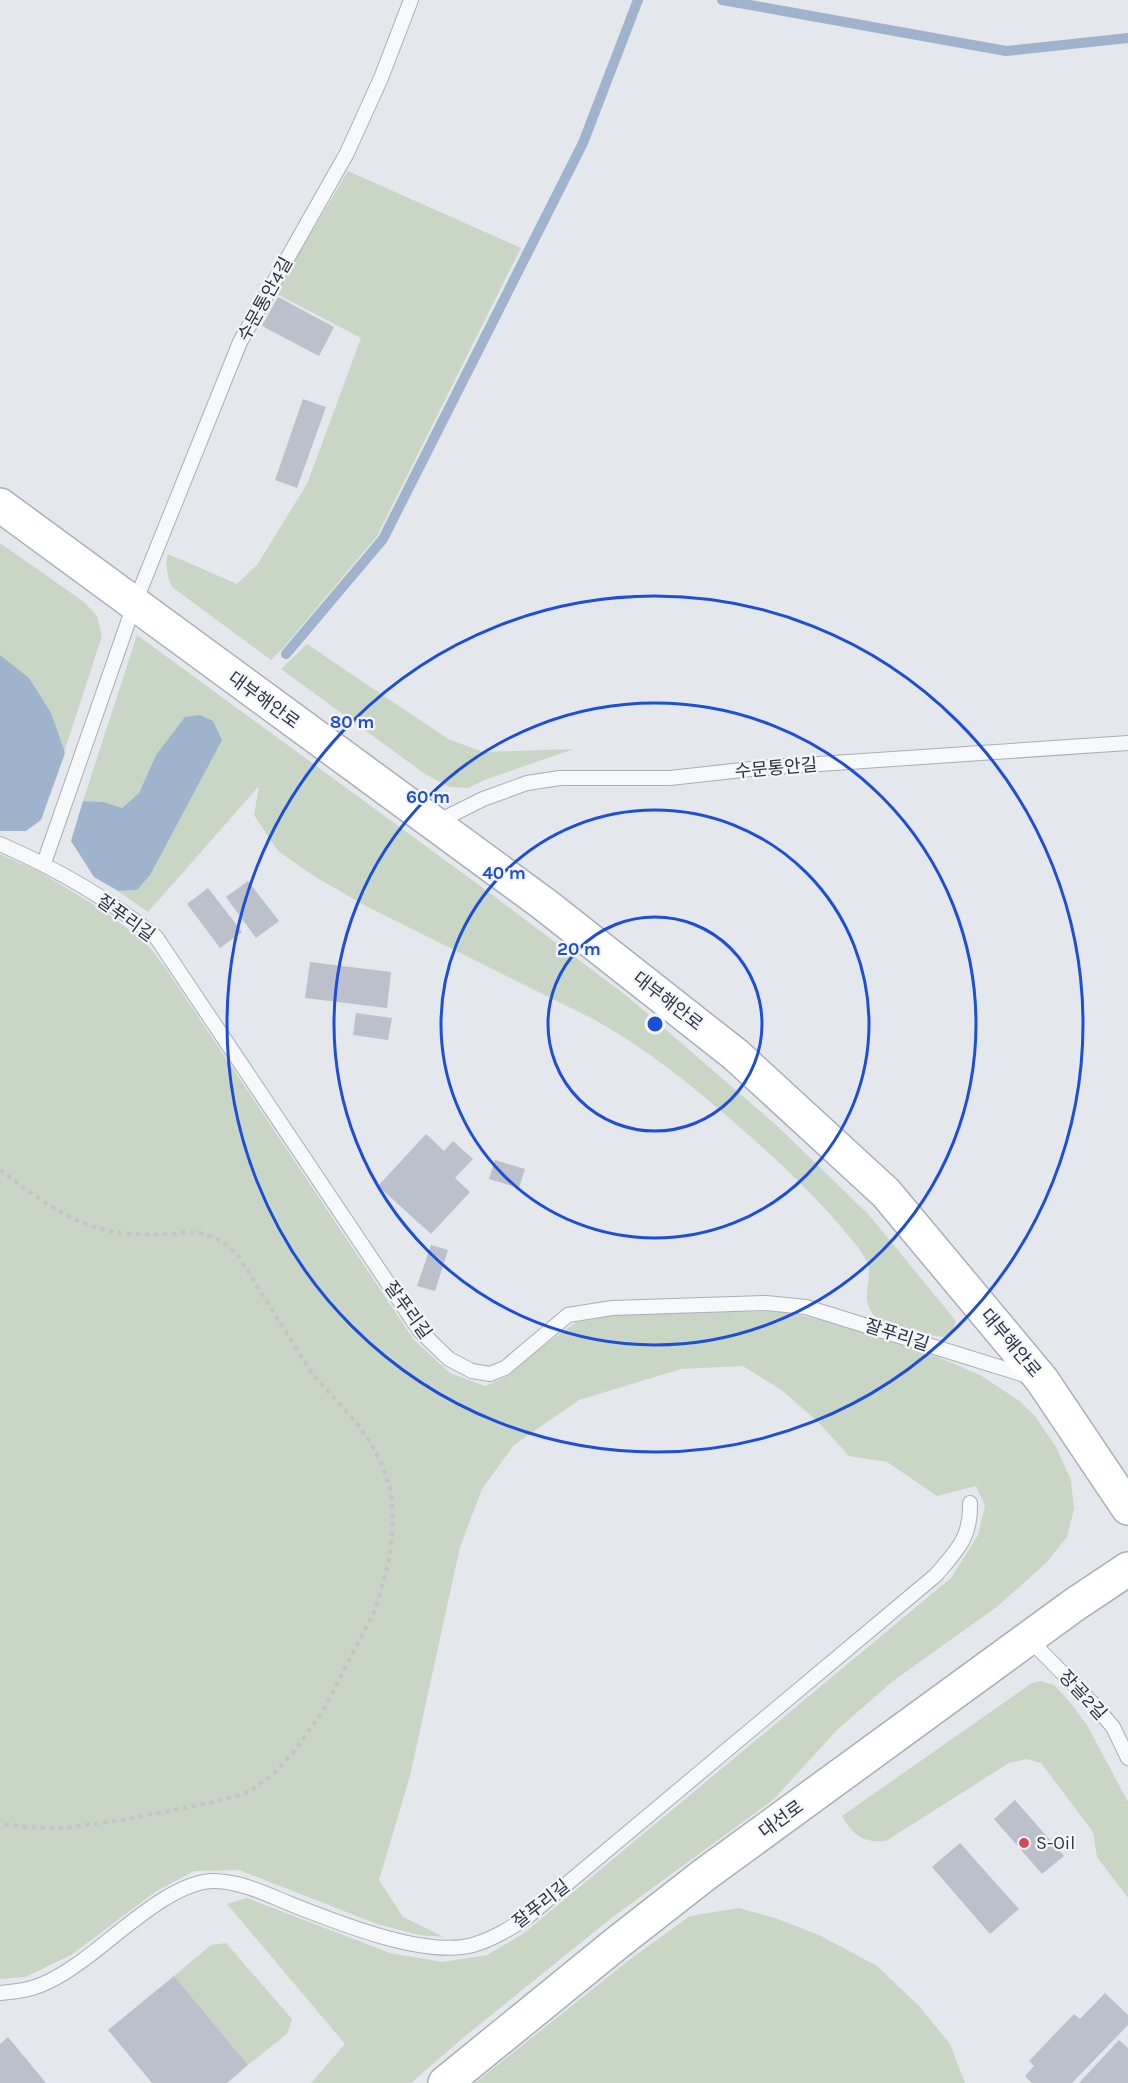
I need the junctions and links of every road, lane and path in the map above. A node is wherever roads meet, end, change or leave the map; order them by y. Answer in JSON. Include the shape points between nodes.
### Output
{"nodes":[{"id":1,"x":411,"y":0,"type":"edge"},
{"id":2,"x":0,"y":505,"type":"edge"},
{"id":3,"x":134,"y":605,"type":"junction"},
{"id":4,"x":1128,"y":743,"type":"edge"},
{"id":5,"x":433,"y":824,"type":"junction"},
{"id":6,"x":0,"y":844,"type":"edge"},
{"id":7,"x":44,"y":863,"type":"junction"},
{"id":8,"x":0,"y":1170,"type":"edge"},
{"id":9,"x":1042,"y":1380,"type":"junction"},
{"id":10,"x":970,"y":1503,"type":"dead end"},
{"id":11,"x":1128,"y":1508,"type":"edge"},
{"id":12,"x":1128,"y":1569,"type":"edge"},
{"id":13,"x":1029,"y":1639,"type":"junction"},
{"id":14,"x":1128,"y":1758,"type":"edge"},
{"id":15,"x":0,"y":1824,"type":"edge"},
{"id":16,"x":0,"y":1994,"type":"edge"},
{"id":17,"x":445,"y":2083,"type":"edge"}],
"edges":[{"from":1,"to":3,"type":"lane","name":"수문통안4길","via":[[347,153],[240,342]]},
{"from":2,"to":3,"type":"street","name":"대부해안로"},
{"from":3,"to":5,"type":"street","name":"대부해안로"},
{"from":3,"to":7,"type":"lane"},
{"from":4,"to":5,"type":"lane","name":"수문통안길","via":[[760,768],[669,778],[560,778],[527,783]]},
{"from":5,"to":9,"type":"street","name":"대부해안로","via":[[544,904],[736,1055],[886,1193]]},
{"from":6,"to":7,"type":"lane","name":"잘푸리길"},
{"from":7,"to":9,"type":"lane","name":"잘푸리길","via":[[156,937],[420,1331],[449,1359],[464,1367],[489,1374],[505,1368],[568,1316],[612,1308],[766,1303],[806,1307]]},
{"from":8,"to":15,"type":"path","via":[[87,1226],[146,1235],[196,1233],[211,1236],[237,1254],[313,1375],[370,1442],[391,1492],[393,1520],[390,1556],[376,1608],[324,1709],[274,1774],[249,1792],[216,1802],[122,1820],[65,1828]]},
{"from":9,"to":11,"type":"street","name":"대부해안로"},
{"from":10,"to":16,"type":"lane","name":"잘푸리길","via":[[970,1521],[959,1548],[936,1575],[526,1918],[501,1934],[471,1945],[438,1947],[394,1941],[246,1885],[213,1881],[186,1887],[161,1902],[75,1966],[32,1988]]},
{"from":12,"to":13,"type":"street","name":"대선로"},
{"from":13,"to":14,"type":"lane","name":"장골2길","via":[[1094,1704],[1113,1727]]},
{"from":13,"to":17,"type":"street","name":"대선로","via":[[704,1875]]}]}
